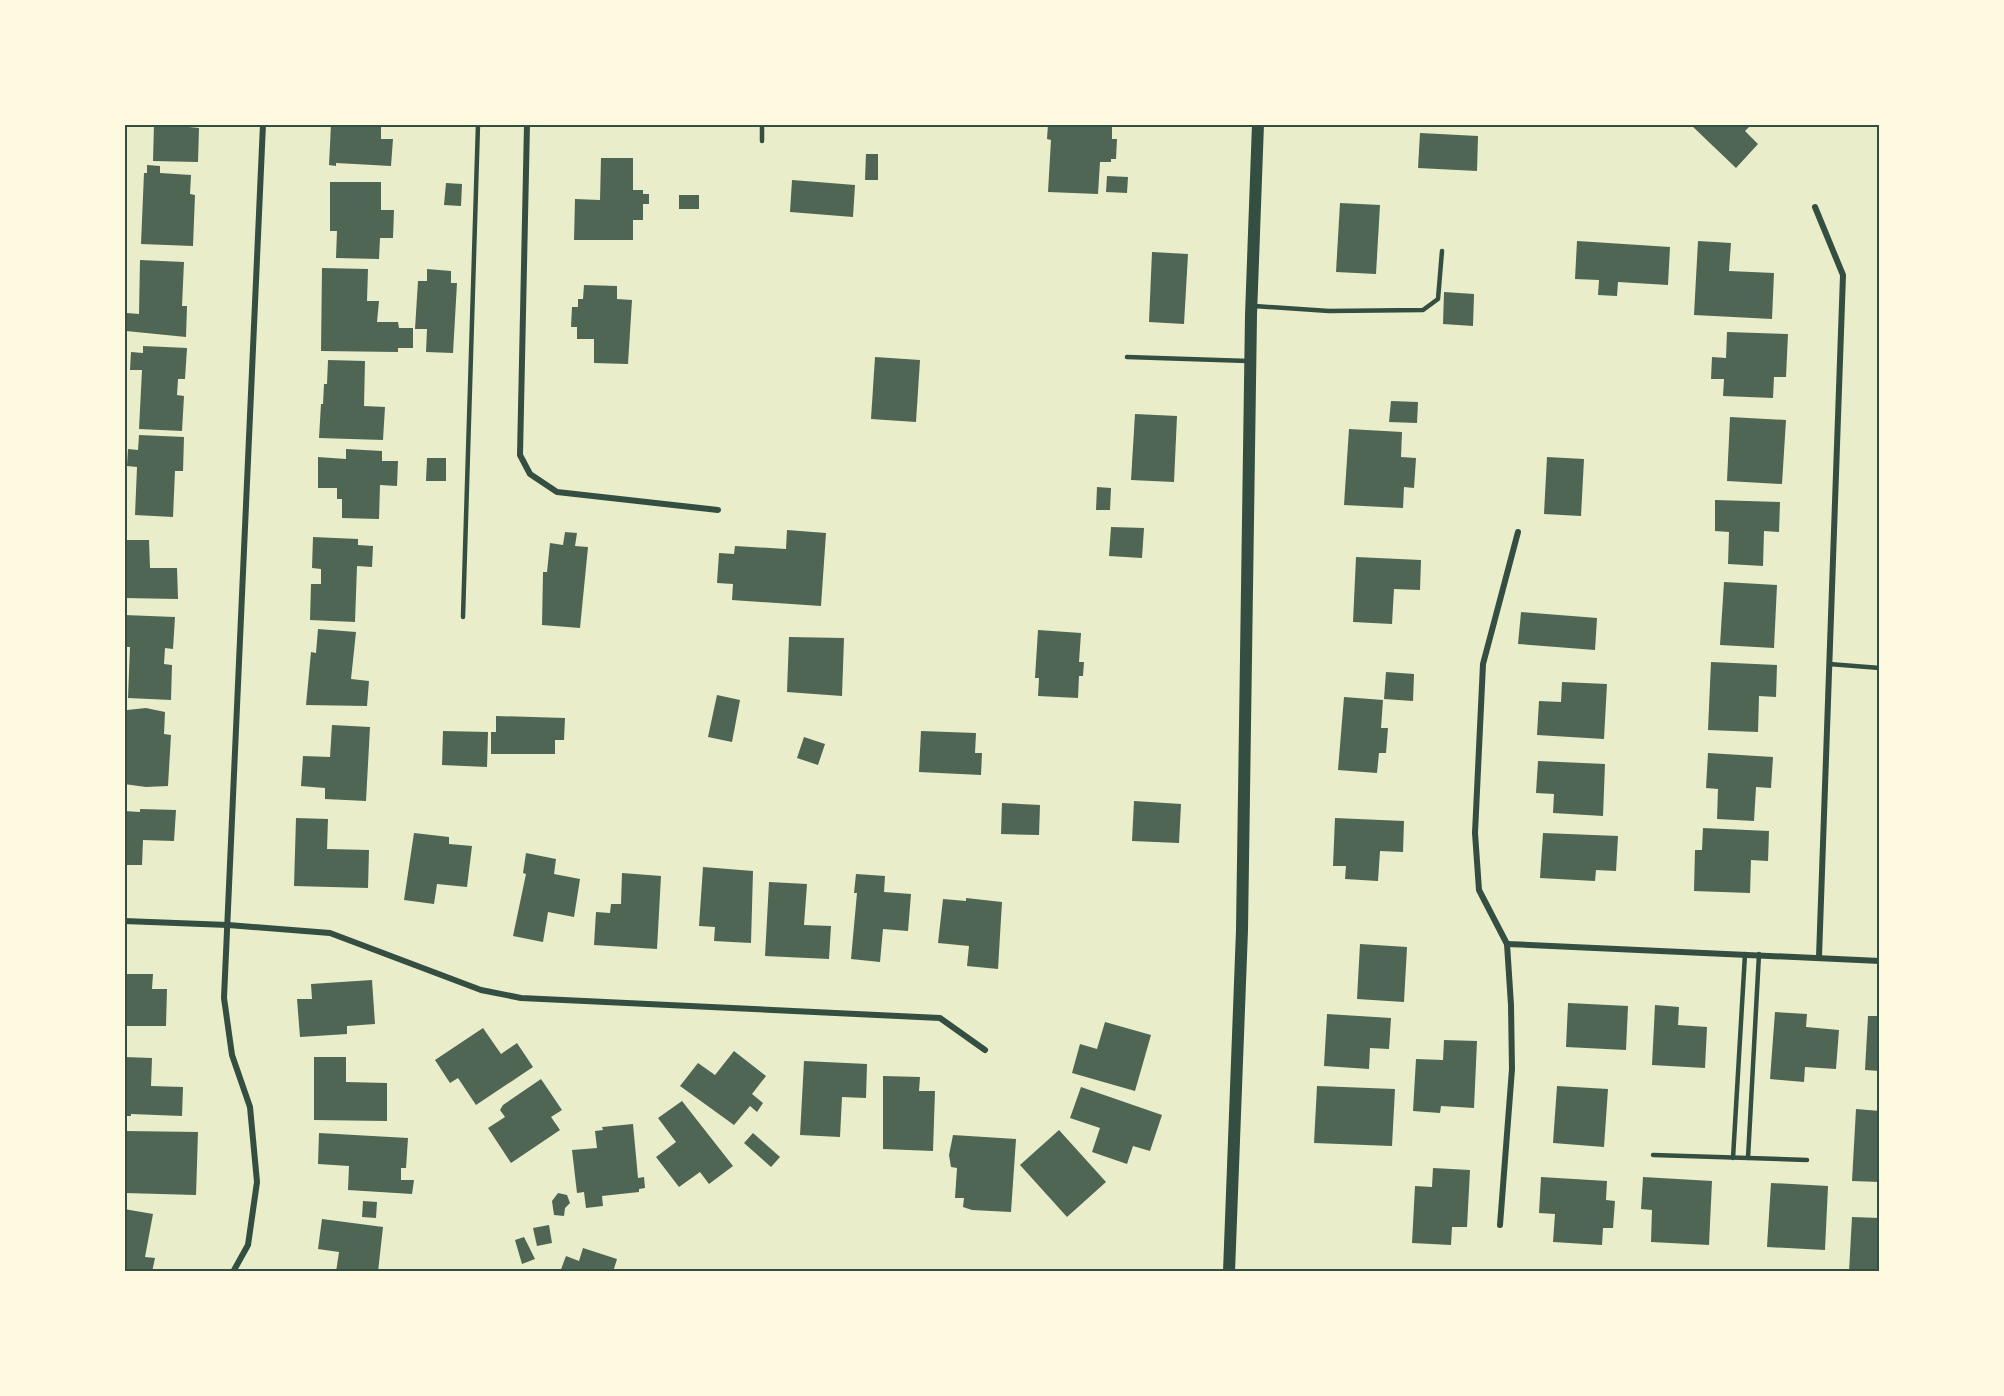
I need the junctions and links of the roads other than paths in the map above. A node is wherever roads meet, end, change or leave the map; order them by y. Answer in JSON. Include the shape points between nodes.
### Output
{"nodes":[{"id":1,"x":263,"y":124,"type":"edge"},
{"id":2,"x":478,"y":124,"type":"edge"},
{"id":3,"x":527,"y":124,"type":"edge"},
{"id":4,"x":762,"y":124,"type":"edge"},
{"id":5,"x":1258,"y":124,"type":"edge"},
{"id":6,"x":762,"y":141,"type":"dead end"},
{"id":7,"x":1815,"y":207,"type":"dead end"},
{"id":8,"x":1442,"y":251,"type":"dead end"},
{"id":9,"x":1251,"y":306,"type":"junction"},
{"id":10,"x":1126,"y":357,"type":"dead end"},
{"id":11,"x":1251,"y":361,"type":"junction"},
{"id":12,"x":718,"y":510,"type":"dead end"},
{"id":13,"x":1518,"y":532,"type":"dead end"},
{"id":14,"x":463,"y":617,"type":"dead end"},
{"id":15,"x":1829,"y":664,"type":"junction"},
{"id":16,"x":1880,"y":668,"type":"edge"},
{"id":17,"x":124,"y":921,"type":"edge"},
{"id":18,"x":228,"y":925,"type":"junction"},
{"id":19,"x":1507,"y":944,"type":"junction"},
{"id":20,"x":1745,"y":954,"type":"junction"},
{"id":21,"x":1759,"y":954,"type":"junction"},
{"id":22,"x":1819,"y":957,"type":"junction"},
{"id":23,"x":1880,"y":961,"type":"edge"},
{"id":24,"x":985,"y":1050,"type":"dead end"},
{"id":25,"x":1653,"y":1155,"type":"dead end"},
{"id":26,"x":1732,"y":1158,"type":"junction"},
{"id":27,"x":1748,"y":1158,"type":"junction"},
{"id":28,"x":1807,"y":1160,"type":"dead end"},
{"id":29,"x":1500,"y":1225,"type":"dead end"},
{"id":30,"x":234,"y":1272,"type":"edge"},
{"id":31,"x":1228,"y":1272,"type":"edge"}],
"edges":[{"from":1,"to":18,"type":"street"},
{"from":2,"to":14,"type":"lane"},
{"from":3,"to":12,"type":"street","via":[[520,455],[530,474],[557,492]]},
{"from":4,"to":6,"type":"lane"},
{"from":5,"to":9,"type":"main road"},
{"from":7,"to":15,"type":"street","via":[[1843,275]]},
{"from":8,"to":9,"type":"lane","via":[[1438,299],[1423,310],[1329,311]]},
{"from":9,"to":11,"type":"main road"},
{"from":10,"to":11,"type":"lane"},
{"from":11,"to":31,"type":"main road","via":[[1242,930]]},
{"from":13,"to":19,"type":"street","via":[[1483,664],[1475,833],[1479,890]]},
{"from":15,"to":16,"type":"lane"},
{"from":15,"to":22,"type":"street"},
{"from":17,"to":18,"type":"street"},
{"from":18,"to":24,"type":"street","via":[[330,933],[481,990],[521,998],[940,1018]]},
{"from":18,"to":30,"type":"street","via":[[224,998],[232,1055],[250,1107],[257,1182],[248,1245]]},
{"from":19,"to":20,"type":"street"},
{"from":19,"to":29,"type":"street","via":[[1512,1069]]},
{"from":20,"to":21,"type":"street"},
{"from":20,"to":26,"type":"lane"},
{"from":21,"to":22,"type":"street"},
{"from":21,"to":27,"type":"lane"},
{"from":22,"to":23,"type":"street"},
{"from":25,"to":26,"type":"lane"},
{"from":26,"to":27,"type":"lane"},
{"from":27,"to":28,"type":"lane"}]}
